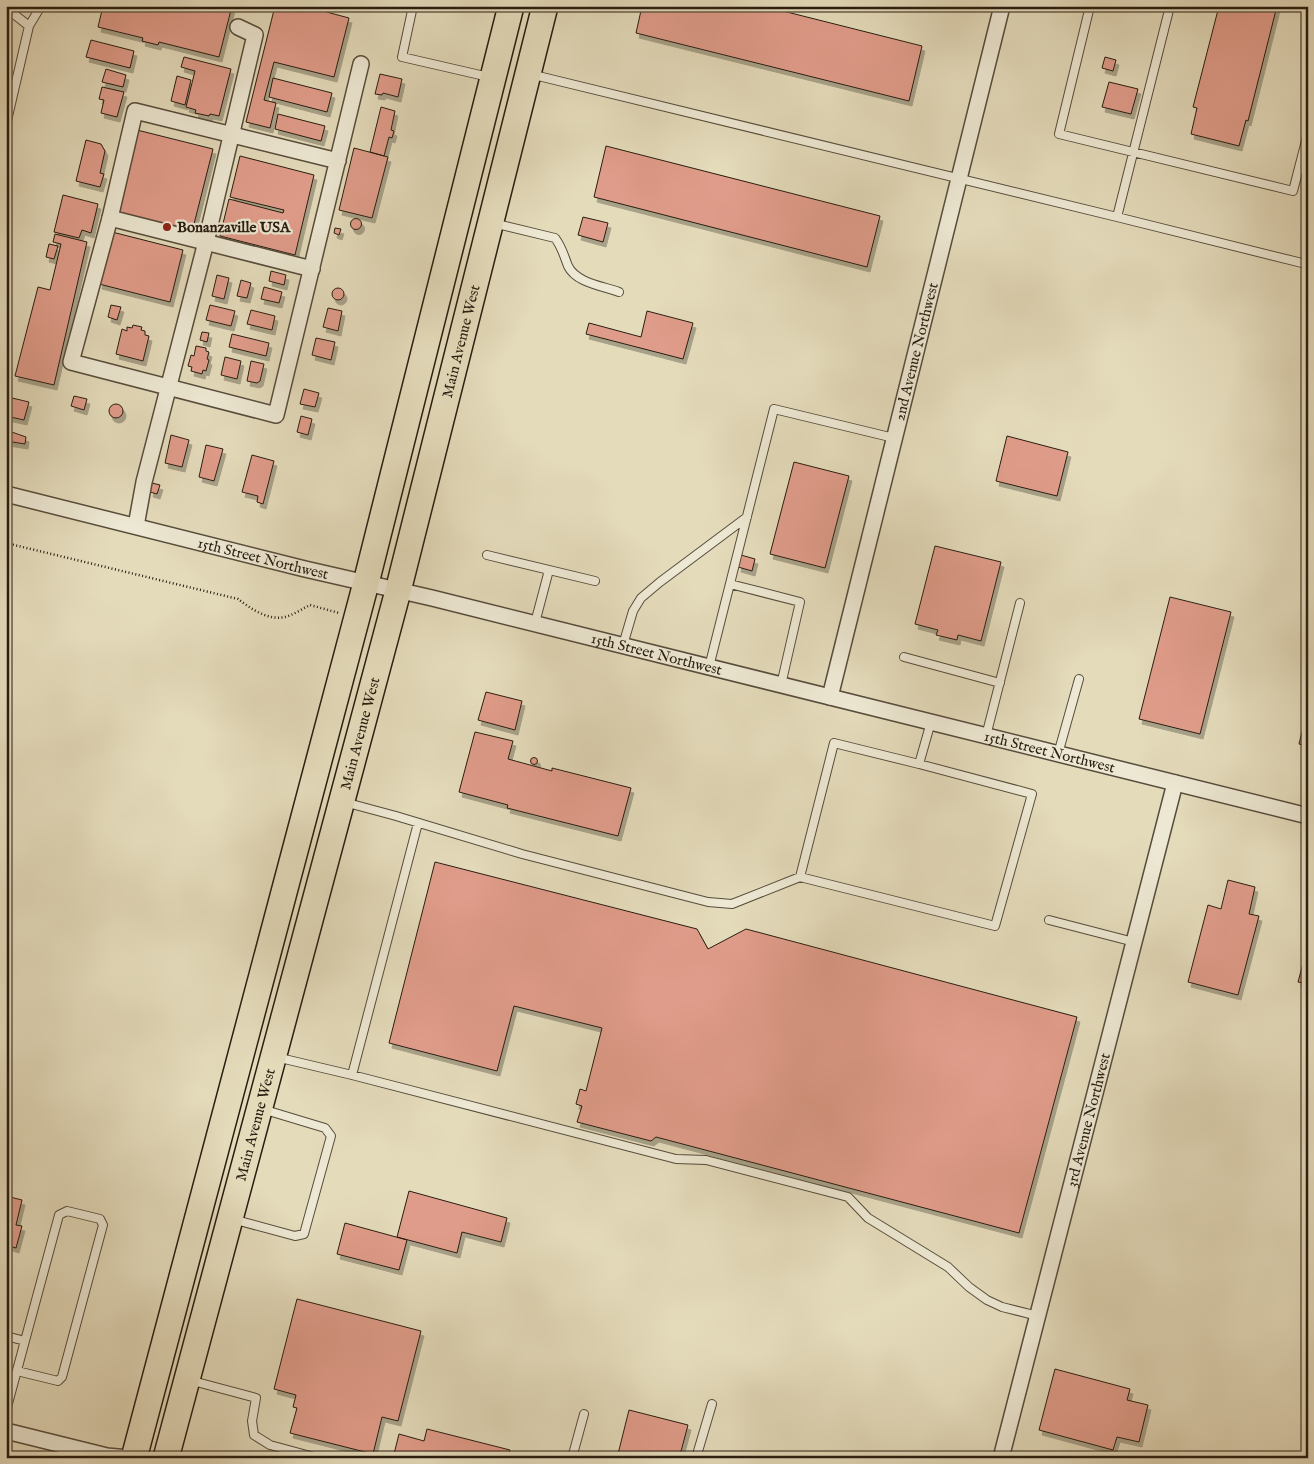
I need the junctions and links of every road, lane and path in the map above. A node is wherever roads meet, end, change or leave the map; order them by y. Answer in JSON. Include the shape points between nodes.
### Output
{"nodes":[{"id":1,"x":40,"y":6,"type":"edge"},
{"id":2,"x":413,"y":6,"type":"edge"},
{"id":3,"x":511,"y":6,"type":"edge"},
{"id":4,"x":545,"y":6,"type":"edge"},
{"id":5,"x":1002,"y":6,"type":"edge"},
{"id":6,"x":1090,"y":6,"type":"edge"},
{"id":7,"x":1170,"y":6,"type":"edge"},
{"id":8,"x":6,"y":13,"type":"edge"},
{"id":9,"x":29,"y":26,"type":"junction"},
{"id":10,"x":238,"y":27,"type":"dead end"},
{"id":11,"x":361,"y":64,"type":"dead end"},
{"id":12,"x":528,"y":74,"type":"junction"},
{"id":13,"x":493,"y":78,"type":"junction"},
{"id":14,"x":6,"y":125,"type":"edge"},
{"id":15,"x":1308,"y":133,"type":"edge"},
{"id":16,"x":231,"y":135,"type":"junction"},
{"id":17,"x":1134,"y":152,"type":"junction"},
{"id":18,"x":338,"y":161,"type":"junction"},
{"id":19,"x":960,"y":179,"type":"junction"},
{"id":20,"x":1117,"y":217,"type":"junction"},
{"id":21,"x":110,"y":218,"type":"junction"},
{"id":22,"x":491,"y":222,"type":"junction"},
{"id":23,"x":206,"y":242,"type":"junction"},
{"id":24,"x":1302,"y":263,"type":"dead end"},
{"id":25,"x":312,"y":269,"type":"junction"},
{"id":26,"x":620,"y":292,"type":"dead end"},
{"id":27,"x":168,"y":387,"type":"junction"},
{"id":28,"x":894,"y":438,"type":"junction"},
{"id":29,"x":6,"y":494,"type":"edge"},
{"id":30,"x":747,"y":517,"type":"junction"},
{"id":31,"x":136,"y":526,"type":"junction"},
{"id":32,"x":6,"y":543,"type":"edge"},
{"id":33,"x":487,"y":555,"type":"dead end"},
{"id":34,"x":549,"y":570,"type":"junction"},
{"id":35,"x":595,"y":581,"type":"dead end"},
{"id":36,"x":366,"y":583,"type":"junction"},
{"id":37,"x":730,"y":584,"type":"junction"},
{"id":38,"x":398,"y":591,"type":"junction"},
{"id":39,"x":1020,"y":603,"type":"dead end"},
{"id":40,"x":340,"y":613,"type":"dead end"},
{"id":41,"x":535,"y":624,"type":"junction"},
{"id":42,"x":623,"y":645,"type":"junction"},
{"id":43,"x":904,"y":657,"type":"dead end"},
{"id":44,"x":709,"y":667,"type":"junction"},
{"id":45,"x":1079,"y":679,"type":"dead end"},
{"id":46,"x":1000,"y":682,"type":"junction"},
{"id":47,"x":781,"y":685,"type":"junction"},
{"id":48,"x":830,"y":697,"type":"junction"},
{"id":49,"x":930,"y":722,"type":"junction"},
{"id":50,"x":986,"y":736,"type":"junction"},
{"id":51,"x":1058,"y":754,"type":"junction"},
{"id":52,"x":919,"y":764,"type":"junction"},
{"id":53,"x":1175,"y":783,"type":"junction"},
{"id":54,"x":342,"y":801,"type":"junction"},
{"id":55,"x":1308,"y":816,"type":"edge"},
{"id":56,"x":418,"y":823,"type":"junction"},
{"id":57,"x":800,"y":877,"type":"junction"},
{"id":58,"x":1050,"y":920,"type":"dead end"},
{"id":59,"x":1134,"y":942,"type":"junction"},
{"id":60,"x":274,"y":1056,"type":"junction"},
{"id":61,"x":352,"y":1075,"type":"junction"},
{"id":62,"x":260,"y":1108,"type":"junction"},
{"id":63,"x":230,"y":1219,"type":"junction"},
{"id":64,"x":1038,"y":1316,"type":"junction"},
{"id":65,"x":6,"y":1336,"type":"edge"},
{"id":66,"x":25,"y":1341,"type":"junction"},
{"id":67,"x":17,"y":1371,"type":"junction"},
{"id":68,"x":187,"y":1380,"type":"junction"},
{"id":69,"x":10,"y":1384,"type":"edge"},
{"id":70,"x":712,"y":1404,"type":"dead end"},
{"id":71,"x":6,"y":1411,"type":"edge"},
{"id":72,"x":584,"y":1414,"type":"dead end"},
{"id":73,"x":6,"y":1431,"type":"edge"},
{"id":74,"x":128,"y":1458,"type":"edge"},
{"id":75,"x":134,"y":1458,"type":"edge"},
{"id":76,"x":166,"y":1458,"type":"edge"},
{"id":77,"x":318,"y":1458,"type":"edge"},
{"id":78,"x":572,"y":1458,"type":"edge"},
{"id":79,"x":696,"y":1458,"type":"edge"},
{"id":80,"x":1002,"y":1458,"type":"edge"}],
"edges":[{"from":1,"to":9,"type":"lane"},
{"from":2,"to":13,"type":"lane","via":[[402,57]]},
{"from":3,"to":13,"type":"main road","name":"Main Avenue West"},
{"from":4,"to":12,"type":"main road","name":"Main Avenue West"},
{"from":5,"to":19,"type":"street","name":"2nd Avenue Northwest"},
{"from":6,"to":17,"type":"lane","via":[[1059,134]]},
{"from":7,"to":17,"type":"lane"},
{"from":8,"to":9,"type":"lane"},
{"from":9,"to":14,"type":"lane"},
{"from":10,"to":16,"type":"street","via":[[256,35]]},
{"from":11,"to":18,"type":"street"},
{"from":12,"to":19,"type":"lane"},
{"from":12,"to":22,"type":"main road","name":"Main Avenue West"},
{"from":13,"to":36,"type":"main road","name":"Main Avenue West"},
{"from":15,"to":17,"type":"lane","via":[[1293,191]]},
{"from":16,"to":18,"type":"street"},
{"from":16,"to":21,"type":"street","via":[[135,111]]},
{"from":16,"to":23,"type":"street"},
{"from":17,"to":20,"type":"lane"},
{"from":18,"to":25,"type":"street"},
{"from":19,"to":20,"type":"lane"},
{"from":19,"to":28,"type":"street","name":"2nd Avenue Northwest"},
{"from":20,"to":24,"type":"lane"},
{"from":21,"to":23,"type":"street"},
{"from":21,"to":27,"type":"street","via":[[71,362]]},
{"from":22,"to":26,"type":"lane","via":[[555,238],[578,278]]},
{"from":22,"to":38,"type":"main road","name":"Main Avenue West"},
{"from":23,"to":25,"type":"street"},
{"from":23,"to":27,"type":"street"},
{"from":25,"to":27,"type":"street","via":[[276,415]]},
{"from":27,"to":31,"type":"street"},
{"from":28,"to":30,"type":"lane","via":[[774,409]]},
{"from":28,"to":48,"type":"street","name":"2nd Avenue Northwest"},
{"from":29,"to":31,"type":"street","name":"15th Street Northwest"},
{"from":30,"to":37,"type":"lane"},
{"from":30,"to":42,"type":"lane","via":[[641,598],[633,610]]},
{"from":31,"to":36,"type":"street","name":"15th Street Northwest"},
{"from":32,"to":40,"type":"path","via":[[238,599],[256,612],[276,618],[310,605]]},
{"from":33,"to":34,"type":"lane"},
{"from":34,"to":35,"type":"lane"},
{"from":34,"to":41,"type":"lane"},
{"from":36,"to":38,"type":"street","name":"15th Street Northwest"},
{"from":36,"to":75,"type":"main road","name":"Main Avenue West"},
{"from":37,"to":44,"type":"lane"},
{"from":37,"to":47,"type":"lane","via":[[800,602]]},
{"from":38,"to":41,"type":"street","name":"15th Street Northwest"},
{"from":38,"to":54,"type":"main road","name":"Main Avenue West"},
{"from":39,"to":46,"type":"lane"},
{"from":41,"to":42,"type":"street","name":"15th Street Northwest"},
{"from":42,"to":44,"type":"street","name":"15th Street Northwest"},
{"from":43,"to":46,"type":"lane"},
{"from":44,"to":47,"type":"street","name":"15th Street Northwest"},
{"from":45,"to":51,"type":"lane"},
{"from":46,"to":50,"type":"lane"},
{"from":47,"to":48,"type":"street","name":"15th Street Northwest"},
{"from":48,"to":49,"type":"street","name":"15th Street Northwest"},
{"from":49,"to":50,"type":"street","name":"15th Street Northwest"},
{"from":49,"to":52,"type":"lane"},
{"from":50,"to":51,"type":"street","name":"15th Street Northwest"},
{"from":51,"to":53,"type":"street","name":"15th Street Northwest"},
{"from":52,"to":57,"type":"lane","via":[[834,744]]},
{"from":52,"to":57,"type":"lane","via":[[1032,794],[995,926]]},
{"from":53,"to":55,"type":"street","name":"15th Street Northwest"},
{"from":53,"to":59,"type":"street","name":"3rd Avenue Northwest"},
{"from":54,"to":56,"type":"lane"},
{"from":54,"to":60,"type":"main road","name":"Main Avenue West"},
{"from":56,"to":57,"type":"lane","via":[[522,854],[708,902],[732,904]]},
{"from":56,"to":61,"type":"lane"},
{"from":58,"to":59,"type":"lane"},
{"from":59,"to":64,"type":"street","name":"3rd Avenue Northwest"},
{"from":60,"to":61,"type":"lane"},
{"from":60,"to":62,"type":"main road","name":"Main Avenue West"},
{"from":61,"to":64,"type":"lane","via":[[676,1159],[706,1160],[848,1198],[868,1218],[948,1267],[987,1300]]},
{"from":62,"to":63,"type":"main road","name":"Main Avenue West"},
{"from":62,"to":63,"type":"lane","via":[[325,1128],[331,1136],[304,1234],[295,1236]]},
{"from":63,"to":68,"type":"main road","name":"Main Avenue West"},
{"from":64,"to":80,"type":"street","name":"3rd Avenue Northwest"},
{"from":65,"to":66,"type":"lane"},
{"from":66,"to":67,"type":"lane"},
{"from":66,"to":67,"type":"lane","via":[[59,1215],[67,1211],[100,1220],[103,1225],[62,1378],[58,1381]]},
{"from":67,"to":69,"type":"lane"},
{"from":68,"to":76,"type":"main road","name":"Main Avenue West"},
{"from":68,"to":77,"type":"lane","via":[[256,1398],[252,1421],[254,1435],[270,1445]]},
{"from":69,"to":71,"type":"lane"},
{"from":70,"to":79,"type":"lane"},
{"from":72,"to":78,"type":"lane"},
{"from":73,"to":74,"type":"street","via":[[107,1456]]}]}
